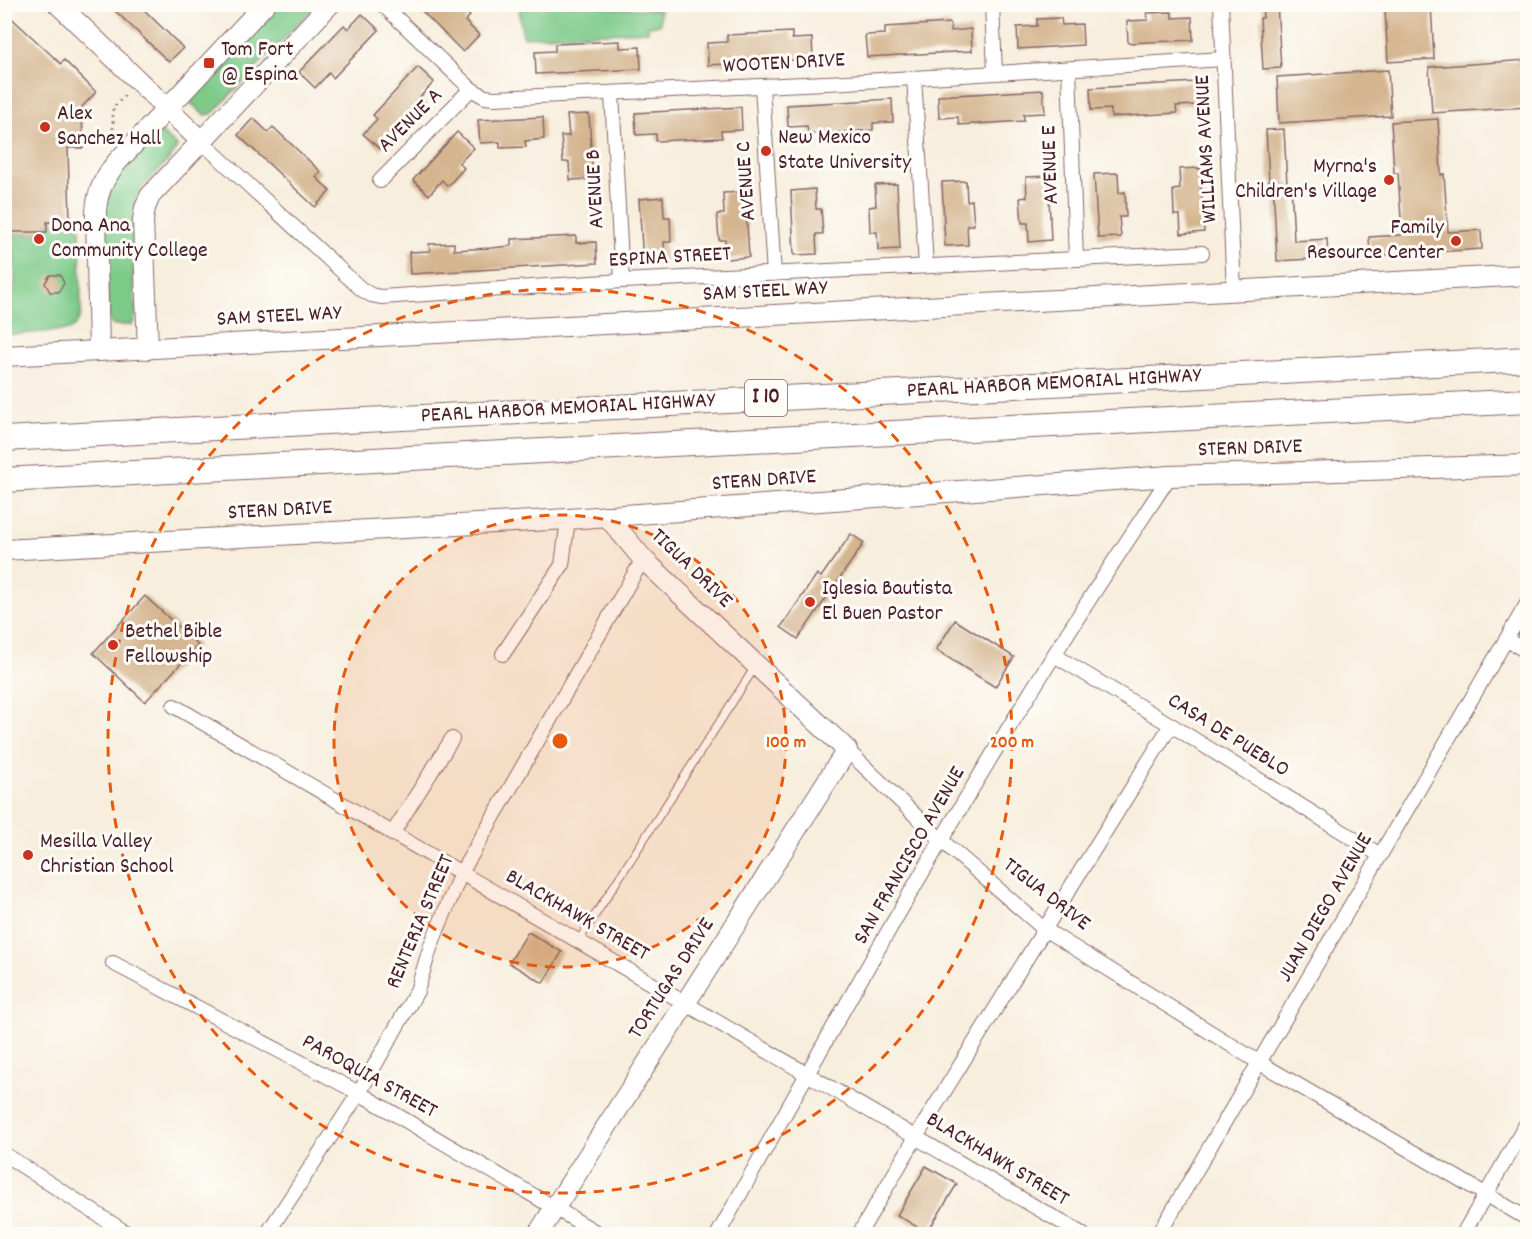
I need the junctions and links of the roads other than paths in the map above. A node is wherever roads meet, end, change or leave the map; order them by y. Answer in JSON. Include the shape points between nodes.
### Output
{"nodes":[{"id":1,"x":58,"y":4,"type":"edge"},
{"id":2,"x":265,"y":4,"type":"edge"},
{"id":3,"x":330,"y":4,"type":"edge"},
{"id":4,"x":382,"y":4,"type":"edge"},
{"id":5,"x":992,"y":4,"type":"edge"},
{"id":6,"x":1221,"y":4,"type":"edge"},
{"id":7,"x":1224,"y":59,"type":"junction"},
{"id":8,"x":1069,"y":69,"type":"junction"},
{"id":9,"x":995,"y":72,"type":"junction"},
{"id":10,"x":914,"y":78,"type":"junction"},
{"id":11,"x":762,"y":86,"type":"junction"},
{"id":12,"x":471,"y":89,"type":"junction"},
{"id":13,"x":612,"y":93,"type":"junction"},
{"id":14,"x":166,"y":109,"type":"junction"},
{"id":15,"x":201,"y":141,"type":"junction"},
{"id":16,"x":380,"y":182,"type":"dead end"},
{"id":17,"x":1202,"y":253,"type":"dead end"},
{"id":18,"x":1076,"y":259,"type":"junction"},
{"id":19,"x":926,"y":265,"type":"junction"},
{"id":20,"x":774,"y":274,"type":"junction"},
{"id":21,"x":1527,"y":275,"type":"edge"},
{"id":22,"x":622,"y":281,"type":"junction"},
{"id":23,"x":1234,"y":291,"type":"junction"},
{"id":24,"x":148,"y":349,"type":"junction"},
{"id":25,"x":99,"y":351,"type":"junction"},
{"id":26,"x":4,"y":356,"type":"edge"},
{"id":27,"x":1527,"y":359,"type":"edge"},
{"id":28,"x":1527,"y":401,"type":"edge"},
{"id":29,"x":4,"y":439,"type":"edge"},
{"id":30,"x":1527,"y":465,"type":"edge"},
{"id":31,"x":1170,"y":476,"type":"junction"},
{"id":32,"x":4,"y":480,"type":"edge"},
{"id":33,"x":607,"y":516,"type":"junction"},
{"id":34,"x":568,"y":519,"type":"junction"},
{"id":35,"x":4,"y":550,"type":"edge"},
{"id":36,"x":643,"y":559,"type":"junction"},
{"id":37,"x":1527,"y":602,"type":"edge"},
{"id":38,"x":1507,"y":640,"type":"junction"},
{"id":39,"x":1527,"y":652,"type":"edge"},
{"id":40,"x":502,"y":654,"type":"dead end"},
{"id":41,"x":1054,"y":655,"type":"junction"},
{"id":42,"x":756,"y":665,"type":"junction"},
{"id":43,"x":174,"y":706,"type":"dead end"},
{"id":44,"x":1171,"y":724,"type":"junction"},
{"id":45,"x":452,"y":739,"type":"dead end"},
{"id":46,"x":847,"y":750,"type":"junction"},
{"id":47,"x":392,"y":834,"type":"junction"},
{"id":48,"x":942,"y":840,"type":"junction"},
{"id":49,"x":1380,"y":855,"type":"junction"},
{"id":50,"x":461,"y":873,"type":"junction"},
{"id":51,"x":1044,"y":930,"type":"junction"},
{"id":52,"x":579,"y":940,"type":"junction"},
{"id":53,"x":113,"y":963,"type":"dead end"},
{"id":54,"x":684,"y":1004,"type":"junction"},
{"id":55,"x":1260,"y":1063,"type":"junction"},
{"id":56,"x":807,"y":1073,"type":"junction"},
{"id":57,"x":358,"y":1093,"type":"junction"},
{"id":58,"x":1527,"y":1121,"type":"edge"},
{"id":59,"x":916,"y":1137,"type":"junction"},
{"id":60,"x":4,"y":1154,"type":"edge"},
{"id":61,"x":1486,"y":1194,"type":"junction"},
{"id":62,"x":555,"y":1208,"type":"junction"},
{"id":63,"x":1527,"y":1219,"type":"edge"},
{"id":64,"x":128,"y":1234,"type":"edge"},
{"id":65,"x":267,"y":1234,"type":"edge"},
{"id":66,"x":538,"y":1234,"type":"edge"},
{"id":67,"x":599,"y":1234,"type":"edge"},
{"id":68,"x":718,"y":1234,"type":"edge"},
{"id":69,"x":859,"y":1234,"type":"edge"},
{"id":70,"x":1082,"y":1234,"type":"edge"},
{"id":71,"x":1159,"y":1234,"type":"edge"},
{"id":72,"x":1463,"y":1234,"type":"edge"}],
"edges":[{"from":1,"to":14,"type":"street"},
{"from":2,"to":14,"type":"street"},
{"from":3,"to":15,"type":"street"},
{"from":4,"to":12,"type":"street","name":"WOOTEN DRIVE"},
{"from":5,"to":9,"type":"street"},
{"from":6,"to":7,"type":"street","name":"WILLIAMS AVENUE"},
{"from":7,"to":8,"type":"street","name":"WOOTEN DRIVE"},
{"from":7,"to":23,"type":"street","name":"WILLIAMS AVENUE"},
{"from":8,"to":9,"type":"street","name":"WOOTEN DRIVE"},
{"from":8,"to":18,"type":"street","name":"AVENUE E"},
{"from":9,"to":10,"type":"street","name":"WOOTEN DRIVE"},
{"from":10,"to":11,"type":"street","name":"WOOTEN DRIVE"},
{"from":10,"to":19,"type":"street"},
{"from":11,"to":13,"type":"street","name":"WOOTEN DRIVE"},
{"from":11,"to":20,"type":"street","name":"AVENUE C"},
{"from":12,"to":13,"type":"street","name":"WOOTEN DRIVE","via":[[494,98]]},
{"from":12,"to":16,"type":"street","name":"AVENUE A"},
{"from":13,"to":22,"type":"street","name":"AVENUE B"},
{"from":14,"to":15,"type":"street"},
{"from":14,"to":25,"type":"street","via":[[112,168],[99,192]]},
{"from":15,"to":22,"type":"street","name":"ESPINA STREET","via":[[371,295]]},
{"from":15,"to":24,"type":"street","via":[[150,196],[145,208]]},
{"from":17,"to":18,"type":"street","name":"ESPINA STREET"},
{"from":18,"to":19,"type":"street","name":"ESPINA STREET"},
{"from":19,"to":20,"type":"street","name":"ESPINA STREET"},
{"from":20,"to":22,"type":"street","name":"ESPINA STREET"},
{"from":21,"to":23,"type":"street","name":"SAM STEEL WAY"},
{"from":23,"to":24,"type":"street","name":"SAM STEEL WAY"},
{"from":24,"to":25,"type":"street","name":"SAM STEEL WAY"},
{"from":25,"to":26,"type":"street","name":"SAM STEEL WAY"},
{"from":27,"to":29,"type":"highway","name":"PEARL HARBOR MEMORIAL HIGHWAY","number":"I 10"},
{"from":28,"to":32,"type":"highway","name":"PEARL HARBOR MEMORIAL HIGHWAY","number":"I 10"},
{"from":30,"to":31,"type":"street","name":"STERN DRIVE"},
{"from":31,"to":33,"type":"street","name":"STERN DRIVE"},
{"from":31,"to":41,"type":"street","name":"SAN FRANCISCO AVENUE"},
{"from":33,"to":34,"type":"street","name":"STERN DRIVE"},
{"from":33,"to":36,"type":"street","name":"TIGUA DRIVE"},
{"from":34,"to":35,"type":"street","name":"STERN DRIVE"},
{"from":34,"to":40,"type":"street","via":[[562,565]]},
{"from":36,"to":42,"type":"street","name":"TIGUA DRIVE"},
{"from":36,"to":50,"type":"street","name":"RENTERIA STREET"},
{"from":37,"to":38,"type":"street","name":"JUAN DIEGO AVENUE"},
{"from":38,"to":39,"type":"street"},
{"from":38,"to":49,"type":"street","name":"JUAN DIEGO AVENUE"},
{"from":41,"to":44,"type":"street","name":"CASA DE PUEBLO"},
{"from":41,"to":48,"type":"street","name":"SAN FRANCISCO AVENUE"},
{"from":42,"to":46,"type":"street","name":"TIGUA DRIVE"},
{"from":42,"to":52,"type":"lane"},
{"from":43,"to":47,"type":"street","name":"BLACKHAWK STREET"},
{"from":44,"to":49,"type":"street","name":"CASA DE PUEBLO"},
{"from":44,"to":51,"type":"street"},
{"from":45,"to":47,"type":"street"},
{"from":46,"to":48,"type":"street","name":"TIGUA DRIVE"},
{"from":46,"to":54,"type":"street","name":"TORTUGAS DRIVE"},
{"from":47,"to":50,"type":"street","name":"BLACKHAWK STREET"},
{"from":48,"to":51,"type":"street","name":"TIGUA DRIVE"},
{"from":48,"to":56,"type":"street","name":"SAN FRANCISCO AVENUE"},
{"from":49,"to":55,"type":"street","name":"JUAN DIEGO AVENUE"},
{"from":50,"to":52,"type":"street","name":"BLACKHAWK STREET"},
{"from":50,"to":57,"type":"street","name":"RENTERIA STREET","via":[[417,991]]},
{"from":51,"to":55,"type":"street","name":"TIGUA DRIVE"},
{"from":51,"to":59,"type":"street"},
{"from":52,"to":54,"type":"street","name":"BLACKHAWK STREET"},
{"from":53,"to":57,"type":"street","name":"PAROQUIA STREET"},
{"from":54,"to":56,"type":"street","name":"BLACKHAWK STREET"},
{"from":54,"to":62,"type":"street","name":"TORTUGAS DRIVE"},
{"from":55,"to":61,"type":"street","name":"TIGUA DRIVE"},
{"from":55,"to":71,"type":"street","name":"JUAN DIEGO AVENUE"},
{"from":56,"to":59,"type":"street","name":"BLACKHAWK STREET"},
{"from":56,"to":68,"type":"street","name":"SAN FRANCISCO AVENUE"},
{"from":57,"to":62,"type":"street","name":"PAROQUIA STREET"},
{"from":57,"to":65,"type":"street","name":"RENTERIA STREET"},
{"from":58,"to":61,"type":"street"},
{"from":59,"to":69,"type":"street"},
{"from":59,"to":70,"type":"street","name":"BLACKHAWK STREET"},
{"from":60,"to":64,"type":"street"},
{"from":61,"to":63,"type":"street","name":"TIGUA DRIVE"},
{"from":61,"to":72,"type":"street"},
{"from":62,"to":66,"type":"street","name":"TORTUGAS DRIVE"},
{"from":62,"to":67,"type":"street","name":"PAROQUIA STREET"}]}
